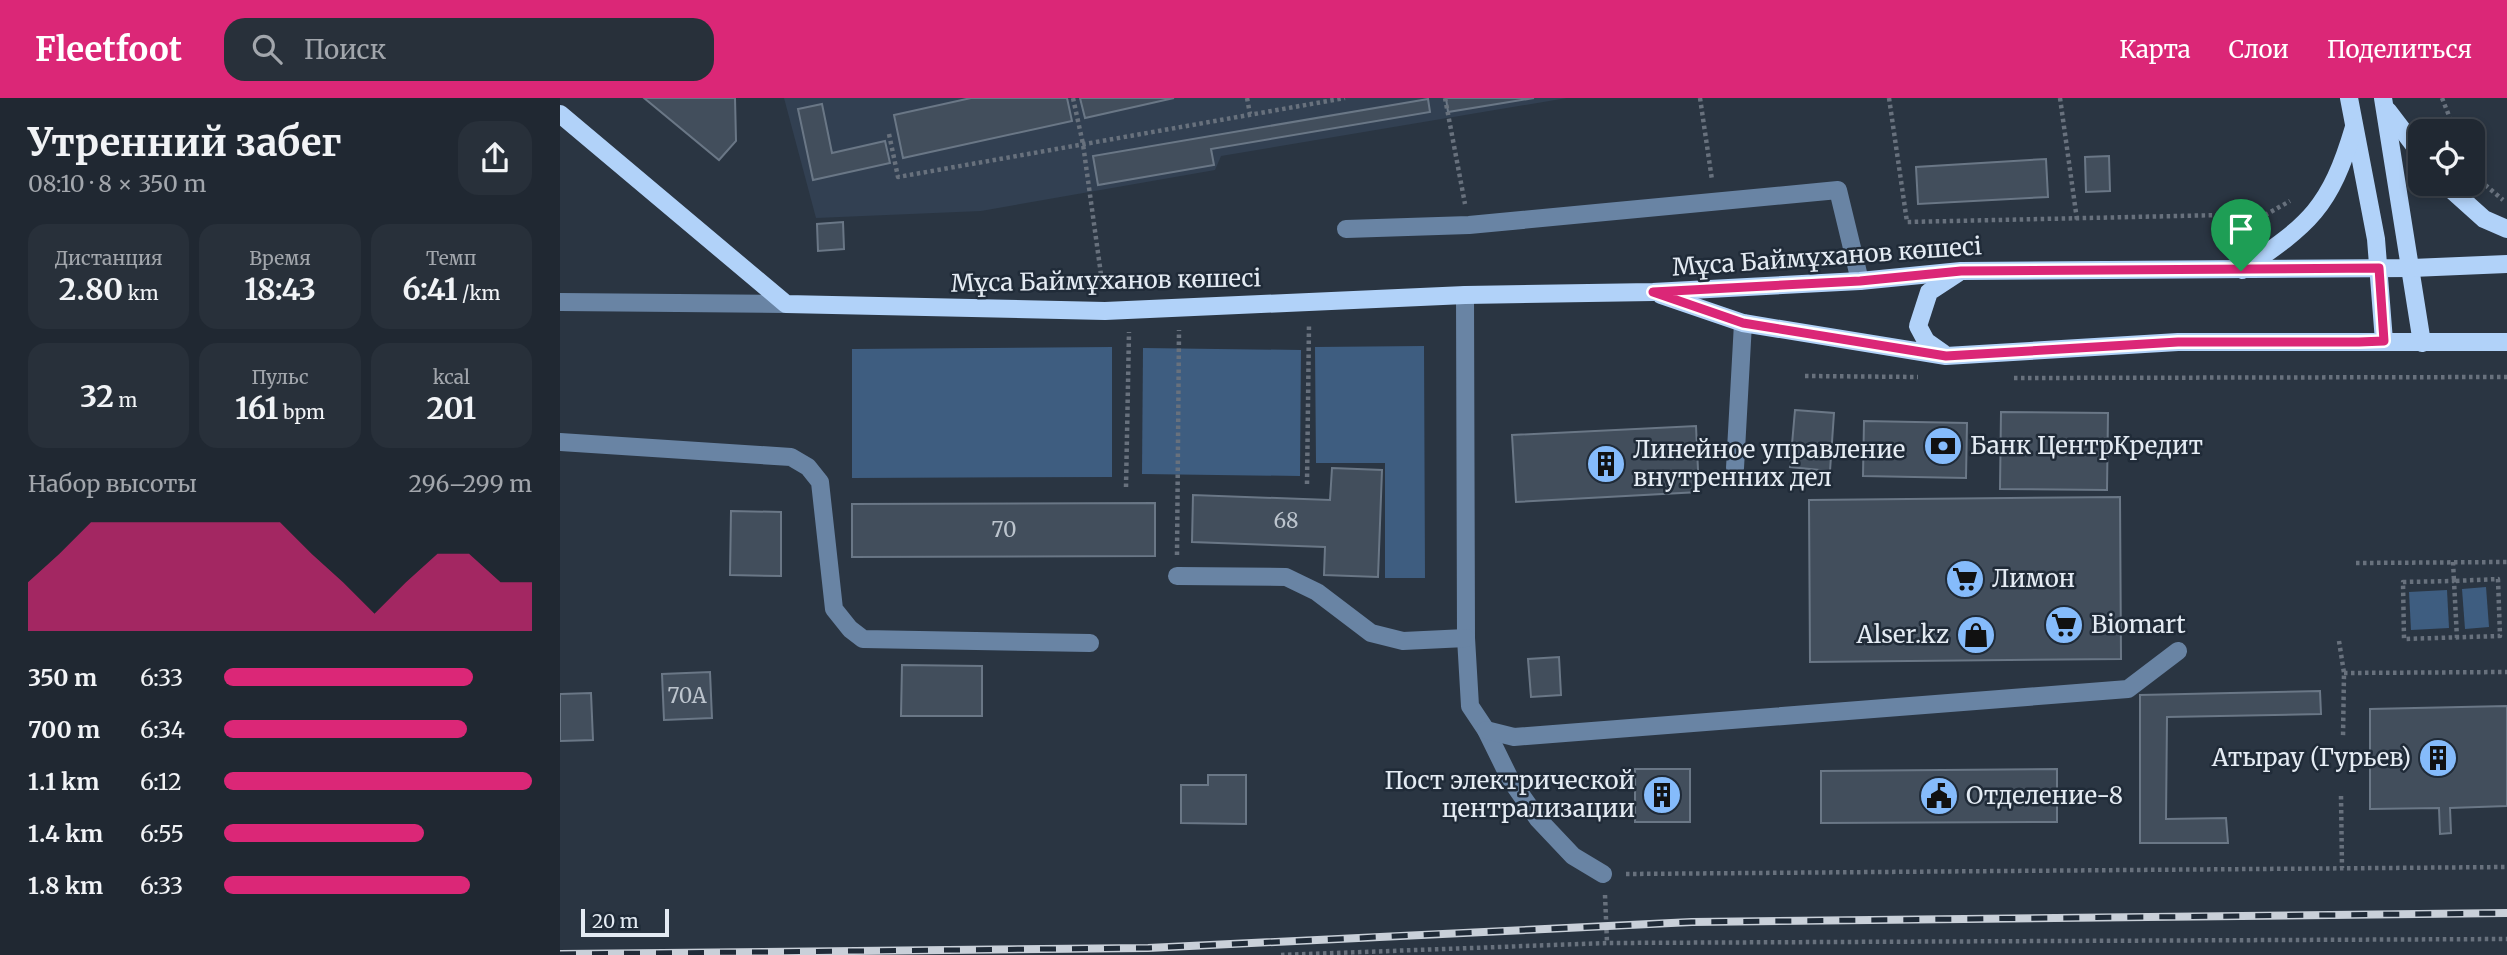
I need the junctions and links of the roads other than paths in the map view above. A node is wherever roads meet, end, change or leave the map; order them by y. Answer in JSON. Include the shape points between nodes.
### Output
{"nodes":[{"id":1,"x":2349,"y":98,"type":"edge"},
{"id":2,"x":2384,"y":103,"type":"edge"},
{"id":3,"x":560,"y":114,"type":"edge"},
{"id":4,"x":2355,"y":123,"type":"junction"},
{"id":5,"x":2408,"y":136,"type":"edge"},
{"id":6,"x":2458,"y":196,"type":"edge"},
{"id":7,"x":1346,"y":229,"type":"dead end"},
{"id":8,"x":2507,"y":229,"type":"edge"},
{"id":9,"x":2507,"y":264,"type":"edge"},
{"id":10,"x":2379,"y":268,"type":"junction"},
{"id":11,"x":2412,"y":268,"type":"junction"},
{"id":12,"x":1961,"y":271,"type":"junction"},
{"id":13,"x":2241,"y":271,"type":"junction"},
{"id":14,"x":1860,"y":281,"type":"junction"},
{"id":15,"x":1653,"y":292,"type":"junction"},
{"id":16,"x":1465,"y":295,"type":"junction"},
{"id":17,"x":560,"y":302,"type":"edge"},
{"id":18,"x":786,"y":304,"type":"junction"},
{"id":19,"x":1743,"y":323,"type":"junction"},
{"id":20,"x":2384,"y":341,"type":"junction"},
{"id":21,"x":2507,"y":342,"type":"edge"},
{"id":22,"x":2422,"y":343,"type":"junction"},
{"id":23,"x":1946,"y":356,"type":"junction"},
{"id":24,"x":560,"y":442,"type":"edge"},
{"id":25,"x":1735,"y":468,"type":"dead end"},
{"id":26,"x":1177,"y":576,"type":"road end"},
{"id":27,"x":1466,"y":638,"type":"junction"},
{"id":28,"x":1090,"y":643,"type":"dead end"},
{"id":29,"x":2178,"y":651,"type":"dead end"},
{"id":30,"x":1486,"y":730,"type":"junction"},
{"id":31,"x":1604,"y":874,"type":"road end"}],
"edges":[{"from":1,"to":4,"type":"main road"},
{"from":2,"to":5,"type":"main road"},
{"from":2,"to":11,"type":"main road"},
{"from":3,"to":18,"type":"main road"},
{"from":4,"to":10,"type":"main road"},
{"from":4,"to":13,"type":"main road","via":[[2343,164],[2318,211],[2296,233]]},
{"from":6,"to":8,"type":"main road","via":[[2484,219]]},
{"from":7,"to":14,"type":"street","via":[[1469,225],[1838,190]]},
{"from":9,"to":11,"type":"main road","name":"Мұса Баймұханов көшесі"},
{"from":10,"to":11,"type":"main road","name":"Мұса Баймұханов көшесі"},
{"from":10,"to":13,"type":"main road","name":"Мұса Баймұханов көшесі"},
{"from":10,"to":20,"type":"main road"},
{"from":11,"to":22,"type":"main road"},
{"from":12,"to":13,"type":"main road","name":"Мұса Баймұханов көшесі"},
{"from":12,"to":14,"type":"main road","name":"Мұса Баймұханов көшесі"},
{"from":12,"to":23,"type":"main road","via":[[1929,292],[1918,326],[1926,341]]},
{"from":14,"to":15,"type":"main road","name":"Мұса Баймұханов көшесі"},
{"from":15,"to":16,"type":"main road","name":"Мұса Баймұханов көшесі"},
{"from":15,"to":19,"type":"main road","name":"Мұса Баймұханов көшесі"},
{"from":16,"to":18,"type":"main road","name":"Мұса Баймұханов көшесі","via":[[1105,311]]},
{"from":16,"to":27,"type":"street"},
{"from":17,"to":18,"type":"street","name":"Мұса Баймұханов көшесі"},
{"from":19,"to":23,"type":"main road","name":"Мұса Баймұханов көшесі"},
{"from":19,"to":25,"type":"street"},
{"from":20,"to":22,"type":"main road","name":"Мұса Баймұханов көшесі"},
{"from":20,"to":23,"type":"main road","name":"Мұса Баймұханов көшесі","via":[[2178,342]]},
{"from":21,"to":22,"type":"main road","name":"Мұса Баймұханов көшесі"},
{"from":24,"to":28,"type":"street","via":[[791,457],[808,467],[820,482],[834,609],[863,639]]},
{"from":26,"to":27,"type":"street","via":[[1286,578],[1317,592],[1371,634],[1403,641]]},
{"from":27,"to":30,"type":"street","via":[[1470,706]]},
{"from":29,"to":30,"type":"street","via":[[2127,689],[1514,737]]},
{"from":30,"to":31,"type":"street","via":[[1510,779],[1538,819],[1573,856]]}]}
